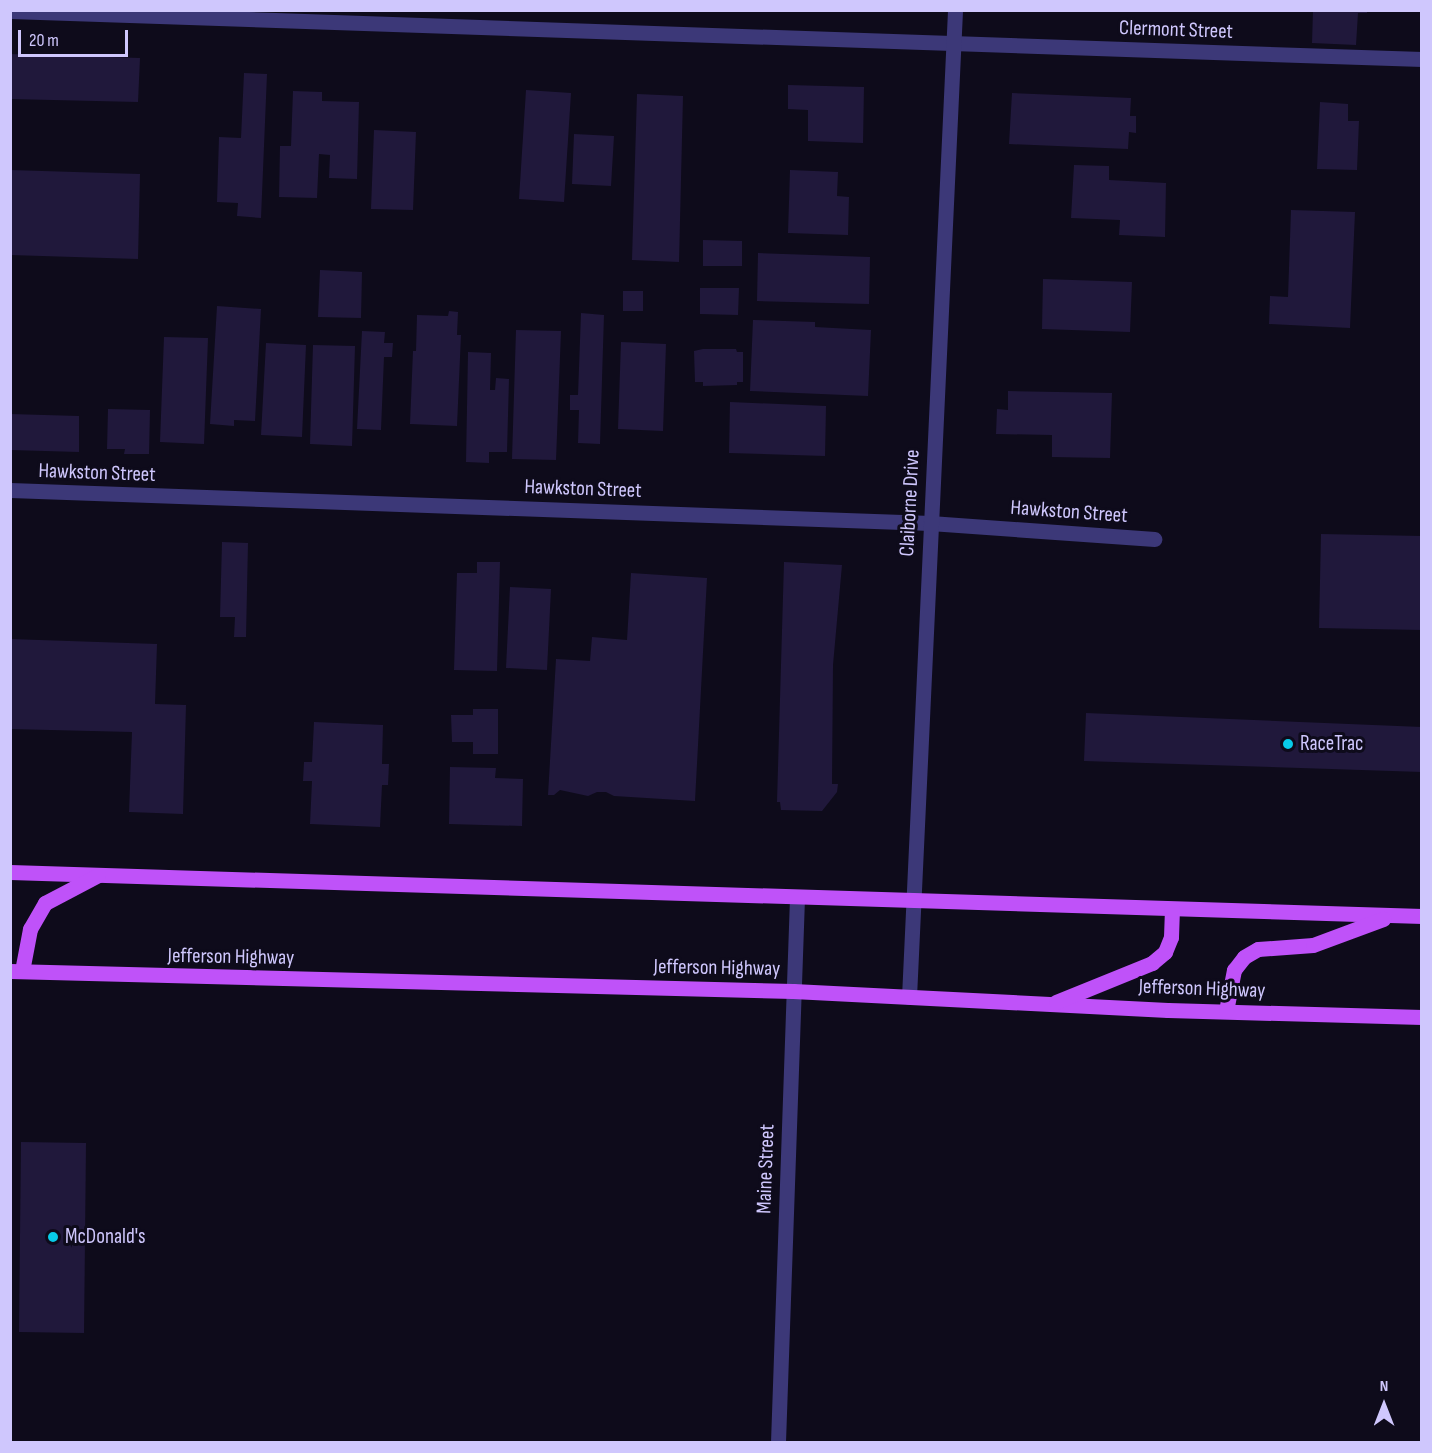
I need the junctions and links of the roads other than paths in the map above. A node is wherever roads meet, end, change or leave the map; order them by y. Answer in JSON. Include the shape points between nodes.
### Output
{"nodes":[{"id":1,"x":10,"y":10,"type":"edge"},
{"id":2,"x":955,"y":10,"type":"edge"},
{"id":3,"x":954,"y":44,"type":"junction"},
{"id":4,"x":1422,"y":59,"type":"edge"},
{"id":5,"x":10,"y":490,"type":"edge"},
{"id":6,"x":930,"y":523,"type":"junction"},
{"id":7,"x":1154,"y":539,"type":"dead end"},
{"id":8,"x":10,"y":872,"type":"edge"},
{"id":9,"x":101,"y":874,"type":"junction"},
{"id":10,"x":796,"y":897,"type":"junction"},
{"id":11,"x":913,"y":901,"type":"junction"},
{"id":12,"x":1172,"y":909,"type":"junction"},
{"id":13,"x":1392,"y":915,"type":"junction"},
{"id":14,"x":1422,"y":916,"type":"edge"},
{"id":15,"x":16,"y":971,"type":"edge"},
{"id":16,"x":793,"y":991,"type":"junction"},
{"id":17,"x":909,"y":997,"type":"junction"},
{"id":18,"x":1051,"y":1004,"type":"junction"},
{"id":19,"x":1226,"y":1011,"type":"junction"},
{"id":20,"x":1422,"y":1017,"type":"edge"},
{"id":21,"x":778,"y":1443,"type":"edge"}],
"edges":[{"from":1,"to":3,"type":"street","name":"Clermont Street"},
{"from":2,"to":3,"type":"street","name":"Claiborne Drive"},
{"from":3,"to":4,"type":"street","name":"Clermont Street"},
{"from":3,"to":6,"type":"street","name":"Claiborne Drive"},
{"from":5,"to":6,"type":"street","name":"Hawkston Street"},
{"from":6,"to":7,"type":"street","name":"Hawkston Street"},
{"from":6,"to":11,"type":"street","name":"Claiborne Drive"},
{"from":8,"to":9,"type":"main road"},
{"from":9,"to":10,"type":"main road"},
{"from":9,"to":15,"type":"main road","via":[[45,903],[30,929]]},
{"from":10,"to":11,"type":"main road"},
{"from":10,"to":16,"type":"street","name":"Maine Street"},
{"from":11,"to":12,"type":"main road"},
{"from":11,"to":17,"type":"street","name":"Claiborne Drive"},
{"from":12,"to":13,"type":"main road"},
{"from":12,"to":18,"type":"main road","via":[[1172,937],[1165,952],[1152,963]]},
{"from":13,"to":14,"type":"main road"},
{"from":13,"to":19,"type":"main road","via":[[1313,945],[1258,949],[1244,957],[1234,970]]},
{"from":15,"to":16,"type":"main road","name":"Jefferson Highway"},
{"from":16,"to":17,"type":"main road","name":"Jefferson Highway"},
{"from":16,"to":21,"type":"street","name":"Maine Street"},
{"from":17,"to":18,"type":"main road","name":"Jefferson Highway"},
{"from":18,"to":19,"type":"main road","name":"Jefferson Highway"},
{"from":19,"to":20,"type":"main road","name":"Jefferson Highway"}]}
